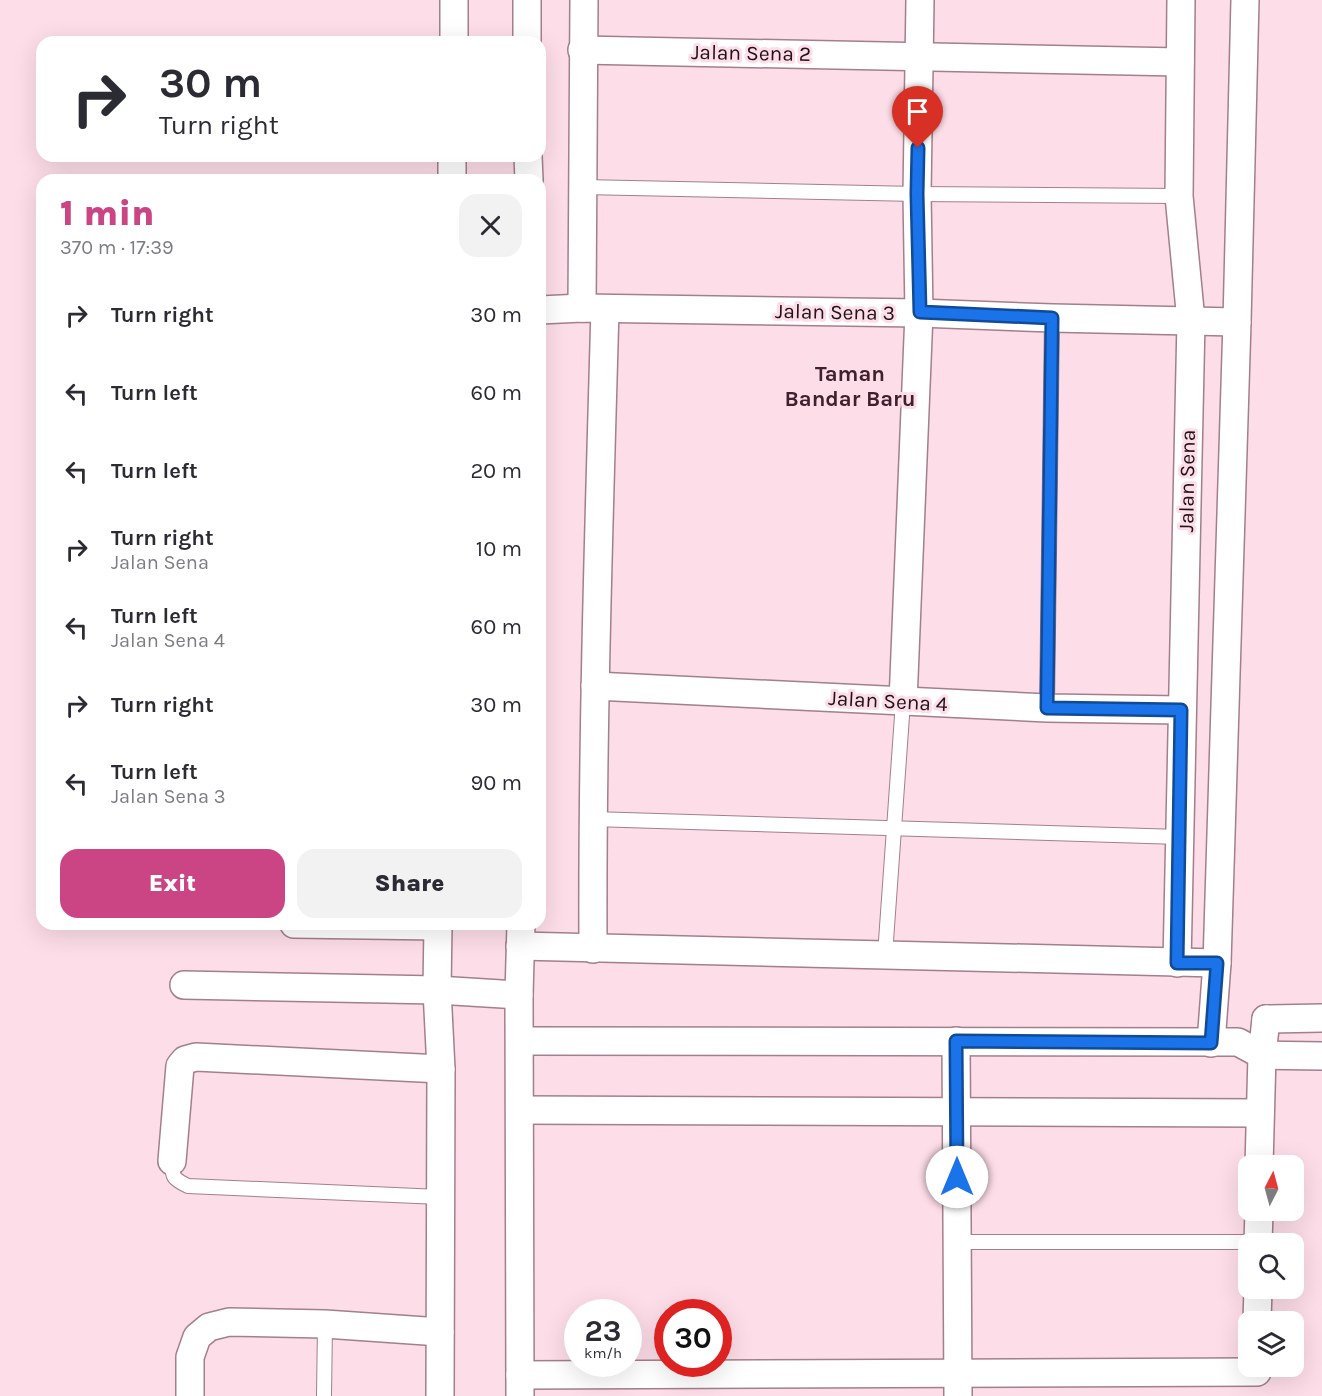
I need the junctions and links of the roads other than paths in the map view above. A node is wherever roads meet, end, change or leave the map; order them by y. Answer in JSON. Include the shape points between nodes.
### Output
{"nodes":[{"id":1,"x":454,"y":0,"type":"edge"},
{"id":2,"x":527,"y":0,"type":"edge"},
{"id":3,"x":584,"y":0,"type":"edge"},
{"id":4,"x":920,"y":0,"type":"edge"},
{"id":5,"x":1181,"y":0,"type":"edge"},
{"id":6,"x":1245,"y":0,"type":"edge"},
{"id":7,"x":454,"y":36,"type":"edge"},
{"id":8,"x":527,"y":36,"type":"edge"},
{"id":9,"x":582,"y":50,"type":"junction"},
{"id":10,"x":920,"y":57,"type":"junction"},
{"id":11,"x":1180,"y":62,"type":"junction"},
{"id":12,"x":582,"y":187,"type":"junction"},
{"id":13,"x":917,"y":194,"type":"junction"},
{"id":14,"x":1179,"y":196,"type":"junction"},
{"id":15,"x":593,"y":308,"type":"junction"},
{"id":16,"x":546,"y":310,"type":"edge"},
{"id":17,"x":920,"y":312,"type":"junction"},
{"id":18,"x":1052,"y":318,"type":"junction"},
{"id":19,"x":1191,"y":321,"type":"junction"},
{"id":20,"x":1238,"y":322,"type":"junction"},
{"id":21,"x":595,"y":686,"type":"junction"},
{"id":22,"x":903,"y":702,"type":"junction"},
{"id":23,"x":1047,"y":708,"type":"junction"},
{"id":24,"x":1181,"y":710,"type":"junction"},
{"id":25,"x":592,"y":819,"type":"junction"},
{"id":26,"x":894,"y":829,"type":"junction"},
{"id":27,"x":1180,"y":837,"type":"junction"},
{"id":28,"x":438,"y":930,"type":"edge"},
{"id":29,"x":520,"y":935,"type":"edge"},
{"id":30,"x":593,"y":949,"type":"junction"},
{"id":31,"x":885,"y":955,"type":"junction"},
{"id":32,"x":1177,"y":963,"type":"junction"},
{"id":33,"x":1217,"y":963,"type":"junction"},
{"id":34,"x":184,"y":985,"type":"dead end"},
{"id":35,"x":437,"y":990,"type":"junction"},
{"id":36,"x":519,"y":995,"type":"junction"},
{"id":37,"x":1322,"y":1018,"type":"edge"},
{"id":38,"x":1266,"y":1019,"type":"junction"},
{"id":39,"x":520,"y":1041,"type":"junction"},
{"id":40,"x":956,"y":1041,"type":"junction"},
{"id":41,"x":1238,"y":1042,"type":"junction"},
{"id":42,"x":1211,"y":1043,"type":"junction"},
{"id":43,"x":1262,"y":1055,"type":"junction"},
{"id":44,"x":1322,"y":1056,"type":"edge"},
{"id":45,"x":441,"y":1069,"type":"junction"},
{"id":46,"x":520,"y":1110,"type":"junction"},
{"id":47,"x":957,"y":1112,"type":"junction"},
{"id":48,"x":1260,"y":1113,"type":"junction"},
{"id":49,"x":1259,"y":1155,"type":"edge"},
{"id":50,"x":172,"y":1161,"type":"joint"},
{"id":51,"x":440,"y":1197,"type":"junction"},
{"id":52,"x":957,"y":1242,"type":"junction"},
{"id":53,"x":1238,"y":1243,"type":"edge"},
{"id":54,"x":325,"y":1324,"type":"junction"},
{"id":55,"x":440,"y":1332,"type":"junction"},
{"id":56,"x":1257,"y":1378,"type":"edge"},
{"id":57,"x":520,"y":1385,"type":"edge"},
{"id":58,"x":958,"y":1385,"type":"edge"},
{"id":59,"x":190,"y":1396,"type":"edge"},
{"id":60,"x":324,"y":1396,"type":"edge"},
{"id":61,"x":440,"y":1396,"type":"edge"}],
"edges":[{"from":1,"to":7,"type":"street"},
{"from":2,"to":8,"type":"street"},
{"from":3,"to":9,"type":"street"},
{"from":4,"to":10,"type":"street"},
{"from":5,"to":11,"type":"street","name":"Jalan Sena"},
{"from":6,"to":20,"type":"street"},
{"from":9,"to":10,"type":"street","name":"Jalan Sena 2"},
{"from":9,"to":12,"type":"street"},
{"from":10,"to":11,"type":"street","name":"Jalan Sena 2"},
{"from":10,"to":13,"type":"street"},
{"from":11,"to":14,"type":"street","name":"Jalan Sena"},
{"from":12,"to":13,"type":"lane"},
{"from":12,"to":15,"type":"street"},
{"from":13,"to":14,"type":"lane"},
{"from":13,"to":17,"type":"street"},
{"from":14,"to":19,"type":"street","name":"Jalan Sena"},
{"from":15,"to":16,"type":"street","name":"Jalan Sena 3"},
{"from":15,"to":17,"type":"street","name":"Jalan Sena 3"},
{"from":15,"to":21,"type":"street"},
{"from":17,"to":18,"type":"street","name":"Jalan Sena 3"},
{"from":17,"to":22,"type":"street"},
{"from":18,"to":19,"type":"street","name":"Jalan Sena 3"},
{"from":18,"to":23,"type":"lane"},
{"from":19,"to":20,"type":"street","name":"Jalan Sena 3"},
{"from":19,"to":24,"type":"street","name":"Jalan Sena"},
{"from":20,"to":33,"type":"street"},
{"from":21,"to":22,"type":"street","name":"Jalan Sena 4"},
{"from":21,"to":25,"type":"street"},
{"from":22,"to":23,"type":"street","name":"Jalan Sena 4"},
{"from":22,"to":26,"type":"lane"},
{"from":23,"to":24,"type":"street","name":"Jalan Sena 4"},
{"from":24,"to":27,"type":"street","name":"Jalan Sena"},
{"from":25,"to":26,"type":"lane"},
{"from":25,"to":30,"type":"street"},
{"from":26,"to":27,"type":"lane"},
{"from":26,"to":31,"type":"lane"},
{"from":27,"to":32,"type":"street","name":"Jalan Sena"},
{"from":28,"to":35,"type":"street"},
{"from":29,"to":30,"type":"street"},
{"from":29,"to":36,"type":"street"},
{"from":30,"to":31,"type":"street"},
{"from":31,"to":32,"type":"street"},
{"from":32,"to":33,"type":"street"},
{"from":33,"to":42,"type":"street"},
{"from":34,"to":35,"type":"street"},
{"from":35,"to":36,"type":"street"},
{"from":35,"to":45,"type":"street"},
{"from":36,"to":39,"type":"street"},
{"from":37,"to":38,"type":"street"},
{"from":38,"to":41,"type":"street"},
{"from":38,"to":43,"type":"street"},
{"from":39,"to":40,"type":"street"},
{"from":39,"to":46,"type":"street"},
{"from":40,"to":42,"type":"street"},
{"from":40,"to":47,"type":"street"},
{"from":41,"to":42,"type":"street"},
{"from":41,"to":43,"type":"street"},
{"from":43,"to":44,"type":"street"},
{"from":43,"to":48,"type":"street"},
{"from":45,"to":50,"type":"street","via":[[196,1057],[185,1060],[180,1066]]},
{"from":45,"to":51,"type":"street"},
{"from":46,"to":47,"type":"street"},
{"from":46,"to":57,"type":"street"},
{"from":47,"to":48,"type":"street"},
{"from":47,"to":52,"type":"street"},
{"from":48,"to":49,"type":"street"},
{"from":50,"to":51,"type":"lane","via":[[172,1174],[188,1186]]},
{"from":51,"to":55,"type":"street"},
{"from":52,"to":53,"type":"lane"},
{"from":52,"to":58,"type":"street"},
{"from":54,"to":55,"type":"street"},
{"from":54,"to":59,"type":"street","via":[[229,1322],[209,1327],[197,1337],[190,1357]]},
{"from":54,"to":60,"type":"lane"},
{"from":55,"to":61,"type":"street"},
{"from":56,"to":58,"type":"street"},
{"from":57,"to":58,"type":"street"}]}
